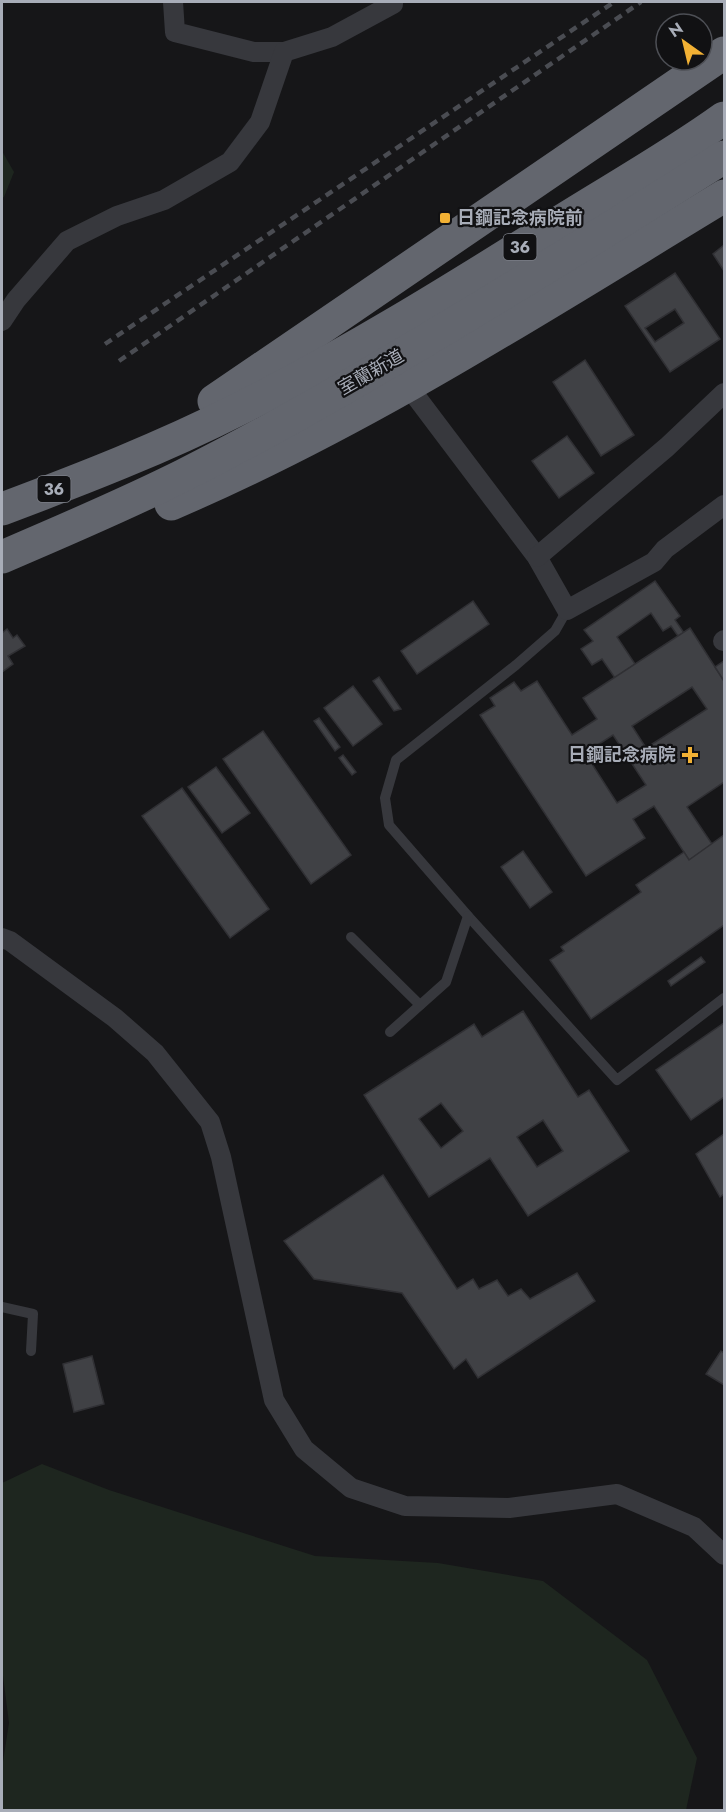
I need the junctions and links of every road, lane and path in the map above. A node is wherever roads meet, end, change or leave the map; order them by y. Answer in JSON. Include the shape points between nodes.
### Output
{"nodes":[{"id":1,"x":173,"y":2,"type":"edge"},
{"id":2,"x":393,"y":2,"type":"edge"},
{"id":3,"x":284,"y":52,"type":"junction"},
{"id":4,"x":724,"y":53,"type":"edge"},
{"id":5,"x":724,"y":118,"type":"edge"},
{"id":6,"x":724,"y":157,"type":"edge"},
{"id":7,"x":724,"y":196,"type":"edge"},
{"id":8,"x":2,"y":321,"type":"edge"},
{"id":9,"x":319,"y":384,"type":"junction"},
{"id":10,"x":408,"y":386,"type":"junction"},
{"id":11,"x":724,"y":393,"type":"edge"},
{"id":12,"x":106,"y":470,"type":"junction"},
{"id":13,"x":724,"y":505,"type":"edge"},
{"id":14,"x":2,"y":509,"type":"edge"},
{"id":15,"x":2,"y":557,"type":"edge"},
{"id":16,"x":537,"y":557,"type":"junction"},
{"id":17,"x":2,"y":564,"type":"edge"},
{"id":18,"x":567,"y":610,"type":"junction"},
{"id":19,"x":468,"y":916,"type":"junction"},
{"id":20,"x":351,"y":937,"type":"dead end"},
{"id":21,"x":2,"y":938,"type":"edge"},
{"id":22,"x":724,"y":998,"type":"edge"},
{"id":23,"x":420,"y":1005,"type":"junction"},
{"id":24,"x":390,"y":1032,"type":"dead end"},
{"id":25,"x":2,"y":1307,"type":"edge"},
{"id":26,"x":31,"y":1351,"type":"dead end"},
{"id":27,"x":724,"y":1555,"type":"edge"}],
"edges":[{"from":1,"to":3,"type":"street","via":[[175,33],[254,52]]},
{"from":2,"to":3,"type":"street","via":[[332,37]]},
{"from":3,"to":8,"type":"street","via":[[260,122],[230,162],[164,200],[117,216],[67,241]]},
{"from":4,"to":12,"type":"highway","via":[[263,369]]},
{"from":5,"to":9,"type":"highway","name":"室蘭新道","number":"36","via":[[479,273]]},
{"from":6,"to":9,"type":"highway","name":"室蘭新道","number":"36","via":[[435,335]]},
{"from":7,"to":10,"type":"highway"},
{"from":9,"to":12,"type":"highway","name":"室蘭新道","number":"36","via":[[240,409]]},
{"from":9,"to":15,"type":"highway","name":"室蘭新道","number":"36","via":[[184,475]]},
{"from":10,"to":16,"type":"street"},
{"from":10,"to":17,"type":"highway","via":[[222,482],[116,528]]},
{"from":11,"to":16,"type":"street","via":[[667,447]]},
{"from":12,"to":14,"type":"highway","number":"36"},
{"from":13,"to":18,"type":"street","via":[[665,549],[654,562]]},
{"from":16,"to":18,"type":"street"},
{"from":18,"to":19,"type":"lane","via":[[555,631],[524,659],[396,760],[386,798],[389,825]]},
{"from":19,"to":22,"type":"lane","via":[[617,1080]]},
{"from":19,"to":23,"type":"lane","via":[[446,982]]},
{"from":20,"to":23,"type":"lane"},
{"from":21,"to":27,"type":"street","via":[[96,1004],[155,1053],[210,1122],[274,1400],[304,1449],[351,1488],[405,1506],[509,1508],[617,1494],[694,1527]]},
{"from":23,"to":24,"type":"lane"},
{"from":25,"to":26,"type":"lane","via":[[33,1314]]}]}
